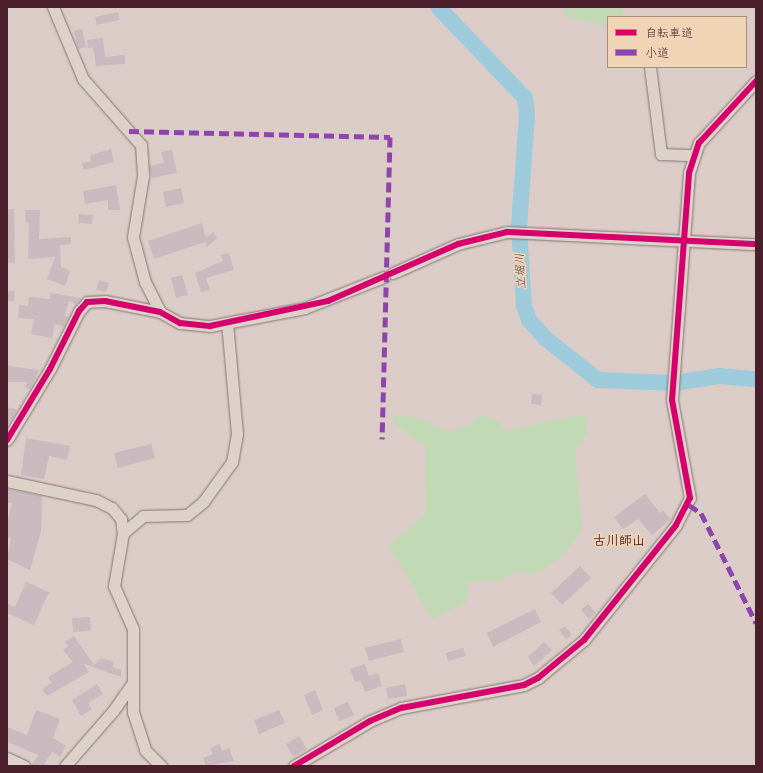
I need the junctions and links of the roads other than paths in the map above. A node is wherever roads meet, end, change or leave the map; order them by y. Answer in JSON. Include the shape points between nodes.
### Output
{"nodes":[{"id":1,"x":53,"y":7,"type":"edge"},
{"id":2,"x":650,"y":68,"type":"edge"},
{"id":3,"x":756,"y":81,"type":"edge"},
{"id":4,"x":694,"y":155,"type":"junction"},
{"id":5,"x":684,"y":239,"type":"junction"},
{"id":6,"x":756,"y":244,"type":"edge"},
{"id":7,"x":160,"y":312,"type":"junction"},
{"id":8,"x":227,"y":323,"type":"junction"},
{"id":9,"x":7,"y":440,"type":"edge"},
{"id":10,"x":7,"y":481,"type":"edge"},
{"id":11,"x":123,"y":533,"type":"junction"},
{"id":12,"x":133,"y":681,"type":"junction"},
{"id":13,"x":7,"y":758,"type":"edge"},
{"id":14,"x":24,"y":766,"type":"edge"},
{"id":15,"x":65,"y":766,"type":"edge"},
{"id":16,"x":161,"y":766,"type":"edge"},
{"id":17,"x":294,"y":766,"type":"edge"}],
"edges":[{"from":1,"to":7,"type":"street","via":[[83,79],[141,145],[144,176],[133,237],[145,282]]},
{"from":2,"to":4,"type":"street","via":[[661,154]]},
{"from":3,"to":4,"type":"street","via":[[699,143]]},
{"from":4,"to":5,"type":"street","via":[[689,173]]},
{"from":5,"to":6,"type":"street"},
{"from":5,"to":8,"type":"street","via":[[539,231],[507,232],[458,244],[328,301]]},
{"from":5,"to":17,"type":"street","via":[[672,400],[690,498],[676,525],[584,640],[538,678],[524,685],[401,708],[370,721]]},
{"from":7,"to":8,"type":"street","via":[[194,326]]},
{"from":7,"to":9,"type":"street","via":[[105,301],[87,302],[79,310],[50,369]]},
{"from":8,"to":11,"type":"street","via":[[237,434],[232,462],[203,502],[187,515],[143,516]]},
{"from":10,"to":11,"type":"street","via":[[96,500],[112,508],[121,519]]},
{"from":11,"to":12,"type":"street","via":[[114,586],[133,629]]},
{"from":12,"to":15,"type":"street","via":[[113,711]]},
{"from":12,"to":16,"type":"street","via":[[138,732],[145,750]]},
{"from":13,"to":14,"type":"street"}]}
